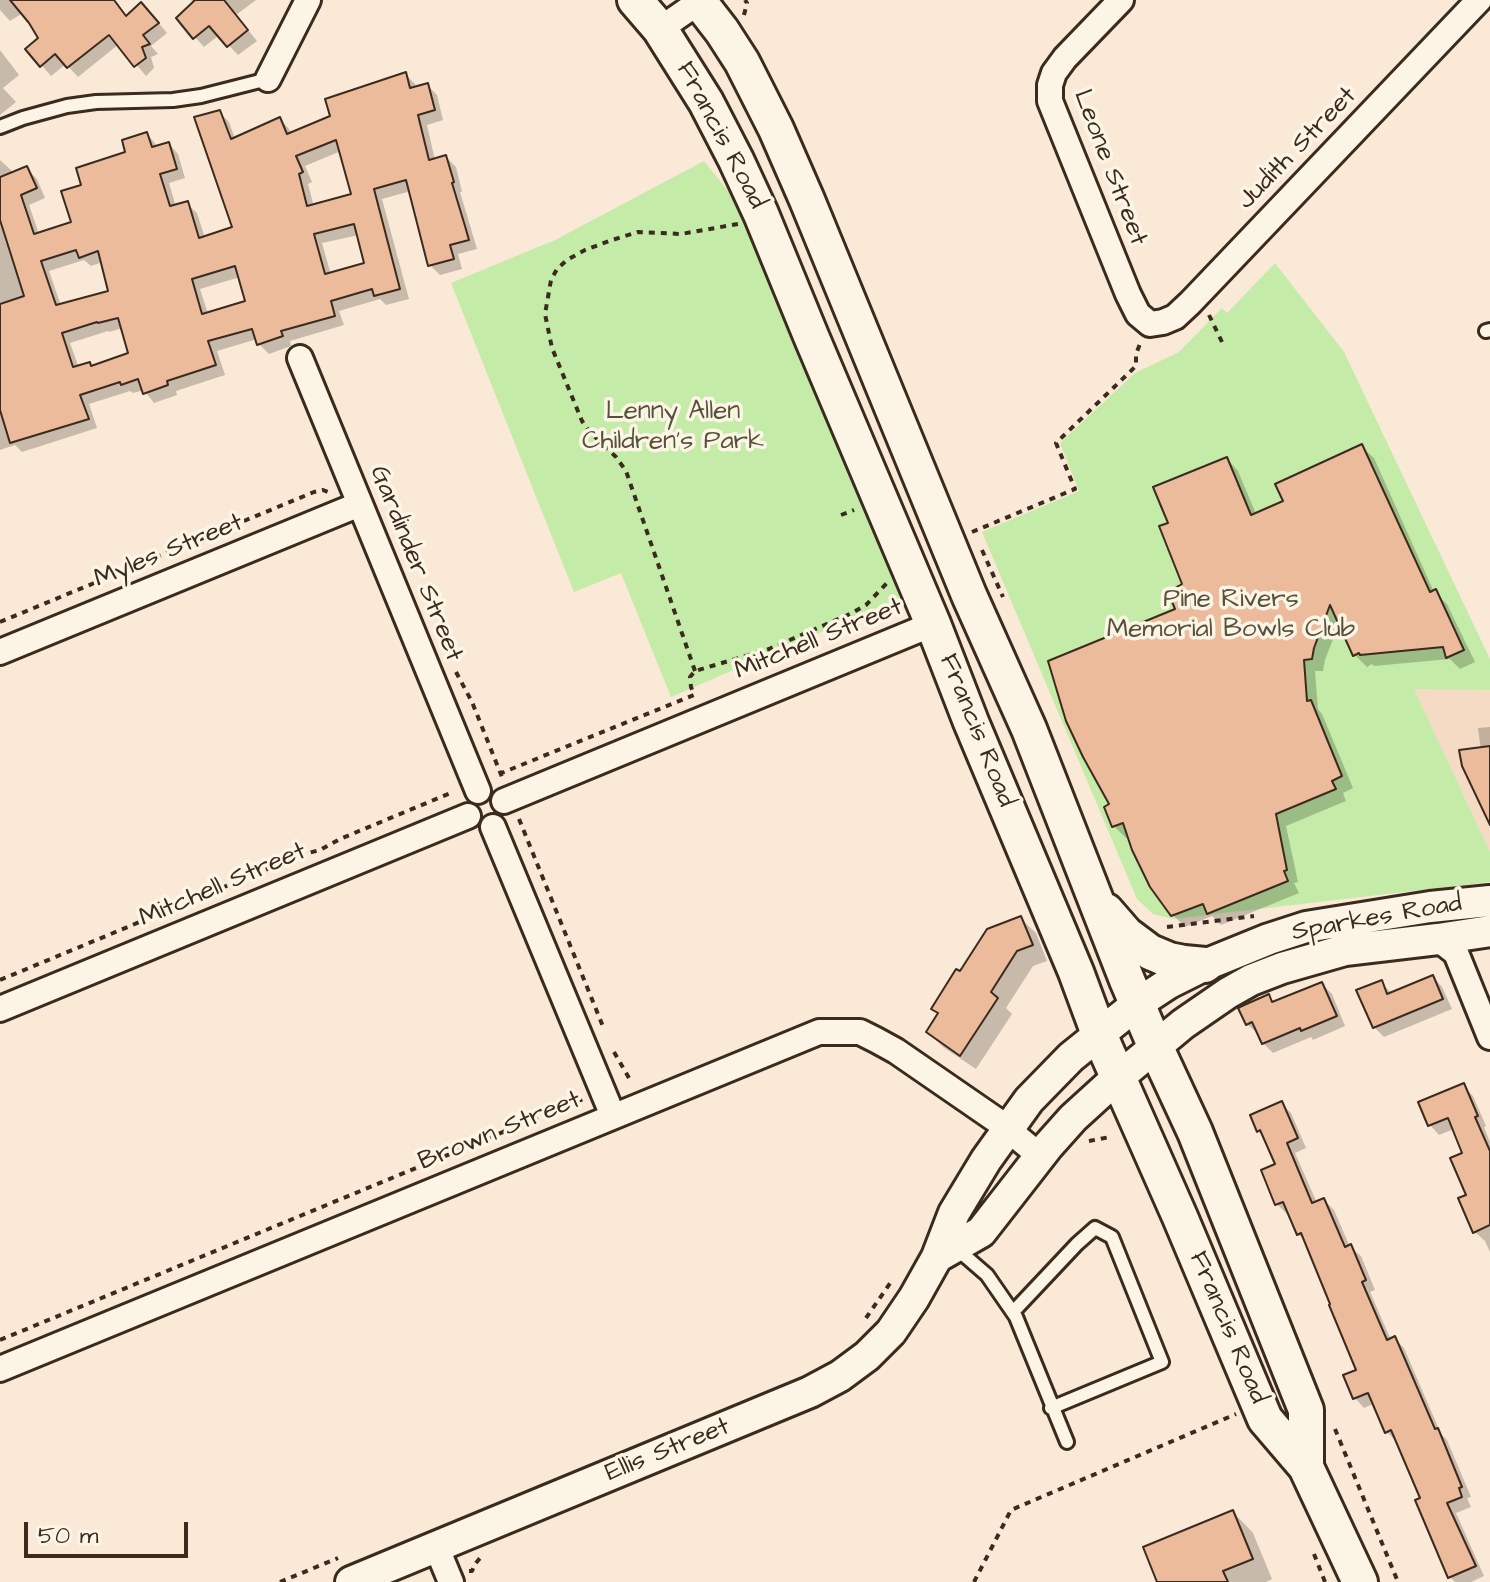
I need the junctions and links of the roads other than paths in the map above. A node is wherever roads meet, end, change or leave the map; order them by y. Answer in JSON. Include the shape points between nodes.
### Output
{"nodes":[{"id":1,"x":308,"y":0,"type":"edge"},
{"id":2,"x":635,"y":0,"type":"edge"},
{"id":3,"x":1121,"y":0,"type":"edge"},
{"id":4,"x":1479,"y":0,"type":"edge"},
{"id":5,"x":700,"y":1,"type":"edge"},
{"id":6,"x":660,"y":29,"type":"junction"},
{"id":7,"x":268,"y":79,"type":"joint"},
{"id":8,"x":0,"y":127,"type":"edge"},
{"id":9,"x":1150,"y":324,"type":"joint"},
{"id":10,"x":300,"y":358,"type":"dead end"},
{"id":11,"x":357,"y":497,"type":"junction"},
{"id":12,"x":933,"y":624,"type":"junction"},
{"id":13,"x":0,"y":652,"type":"edge"},
{"id":14,"x":478,"y":791,"type":"junction"},
{"id":15,"x":507,"y":800,"type":"junction"},
{"id":16,"x":468,"y":816,"type":"junction"},
{"id":17,"x":493,"y":827,"type":"junction"},
{"id":18,"x":1095,"y":899,"type":"junction"},
{"id":19,"x":1490,"y":901,"type":"edge"},
{"id":20,"x":1487,"y":932,"type":"edge"},
{"id":21,"x":1438,"y":939,"type":"junction"},
{"id":22,"x":1205,"y":965,"type":"junction"},
{"id":23,"x":1137,"y":1004,"type":"junction"},
{"id":24,"x":0,"y":1009,"type":"edge"},
{"id":25,"x":1099,"y":1034,"type":"junction"},
{"id":26,"x":1490,"y":1037,"type":"edge"},
{"id":27,"x":1156,"y":1048,"type":"junction"},
{"id":28,"x":1118,"y":1078,"type":"junction"},
{"id":29,"x":613,"y":1116,"type":"junction"},
{"id":30,"x":1008,"y":1129,"type":"junction"},
{"id":31,"x":1040,"y":1156,"type":"junction"},
{"id":32,"x":946,"y":1252,"type":"junction"},
{"id":33,"x":1013,"y":1312,"type":"junction"},
{"id":34,"x":0,"y":1369,"type":"edge"},
{"id":35,"x":1051,"y":1408,"type":"junction"},
{"id":36,"x":1067,"y":1442,"type":"dead end"},
{"id":37,"x":1306,"y":1467,"type":"junction"},
{"id":38,"x":436,"y":1546,"type":"junction"},
{"id":39,"x":350,"y":1568,"type":"edge"},
{"id":40,"x":451,"y":1582,"type":"edge"},
{"id":41,"x":1360,"y":1582,"type":"edge"}],
"edges":[{"from":1,"to":7,"type":"street"},
{"from":2,"to":6,"type":"main road","name":"Francis Road"},
{"from":3,"to":9,"type":"street","name":"Leone Street","via":[[1054,73],[1050,101],[1128,294]]},
{"from":4,"to":9,"type":"street","name":"Judith Street","via":[[1175,317]]},
{"from":5,"to":6,"type":"street"},
{"from":5,"to":18,"type":"main road","name":"Francis Road","via":[[742,62],[776,129],[1029,729]]},
{"from":6,"to":12,"type":"main road","name":"Francis Road","via":[[706,102],[749,187]]},
{"from":7,"to":8,"type":"lane","via":[[173,100],[67,106]]},
{"from":10,"to":11,"type":"street","name":"Gardinder Street"},
{"from":11,"to":13,"type":"street","name":"Myles Street"},
{"from":11,"to":14,"type":"street","name":"Gardinder Street"},
{"from":12,"to":15,"type":"street","name":"Mitchell Street"},
{"from":12,"to":25,"type":"main road","name":"Francis Road"},
{"from":14,"to":15,"type":"street","via":[[496,792]]},
{"from":14,"to":16,"type":"street","via":[[469,798]]},
{"from":15,"to":17,"type":"street","via":[[502,819]]},
{"from":16,"to":17,"type":"street","via":[[475,825]]},
{"from":16,"to":24,"type":"street","name":"Mitchell Street"},
{"from":17,"to":29,"type":"street"},
{"from":18,"to":22,"type":"main road","via":[[1150,952]]},
{"from":18,"to":23,"type":"main road","name":"Francis Road"},
{"from":19,"to":22,"type":"street","name":"Sparkes Road","via":[[1306,927]]},
{"from":20,"to":21,"type":"street","name":"Sparkes Road"},
{"from":21,"to":26,"type":"street","via":[[1456,953]]},
{"from":21,"to":27,"type":"street","name":"Sparkes Road","via":[[1345,950],[1251,980]]},
{"from":22,"to":23,"type":"street","name":"Sparkes Road"},
{"from":23,"to":25,"type":"street","name":"Ellis Street"},
{"from":23,"to":27,"type":"main road","name":"Francis Road"},
{"from":25,"to":28,"type":"main road","name":"Francis Road"},
{"from":25,"to":30,"type":"street","name":"Ellis Street","via":[[1038,1090]]},
{"from":27,"to":28,"type":"street","name":"Ellis Street"},
{"from":27,"to":37,"type":"main road","name":"Francis Road","via":[[1306,1410]]},
{"from":28,"to":31,"type":"street","name":"Ellis Street"},
{"from":28,"to":37,"type":"main road","name":"Francis Road","via":[[1265,1419]]},
{"from":29,"to":30,"type":"street","name":"Brown Street","via":[[796,1040],[842,1031],[860,1032],[896,1051]]},
{"from":29,"to":34,"type":"street","name":"Brown Street"},
{"from":30,"to":31,"type":"street","name":"Brown Street"},
{"from":30,"to":32,"type":"street","name":"Ellis Street","via":[[954,1213]]},
{"from":31,"to":32,"type":"street","name":"Ellis Street","via":[[981,1232]]},
{"from":32,"to":33,"type":"lane","via":[[987,1275]]},
{"from":32,"to":38,"type":"street","name":"Ellis Street","via":[[891,1332],[840,1376]]},
{"from":33,"to":35,"type":"lane"},
{"from":33,"to":35,"type":"lane","via":[[1095,1228],[1112,1237],[1162,1362]]},
{"from":35,"to":36,"type":"lane"},
{"from":37,"to":41,"type":"main road","name":"Francis Road"},
{"from":38,"to":39,"type":"street","name":"Ellis Street"},
{"from":38,"to":40,"type":"street"}]}
